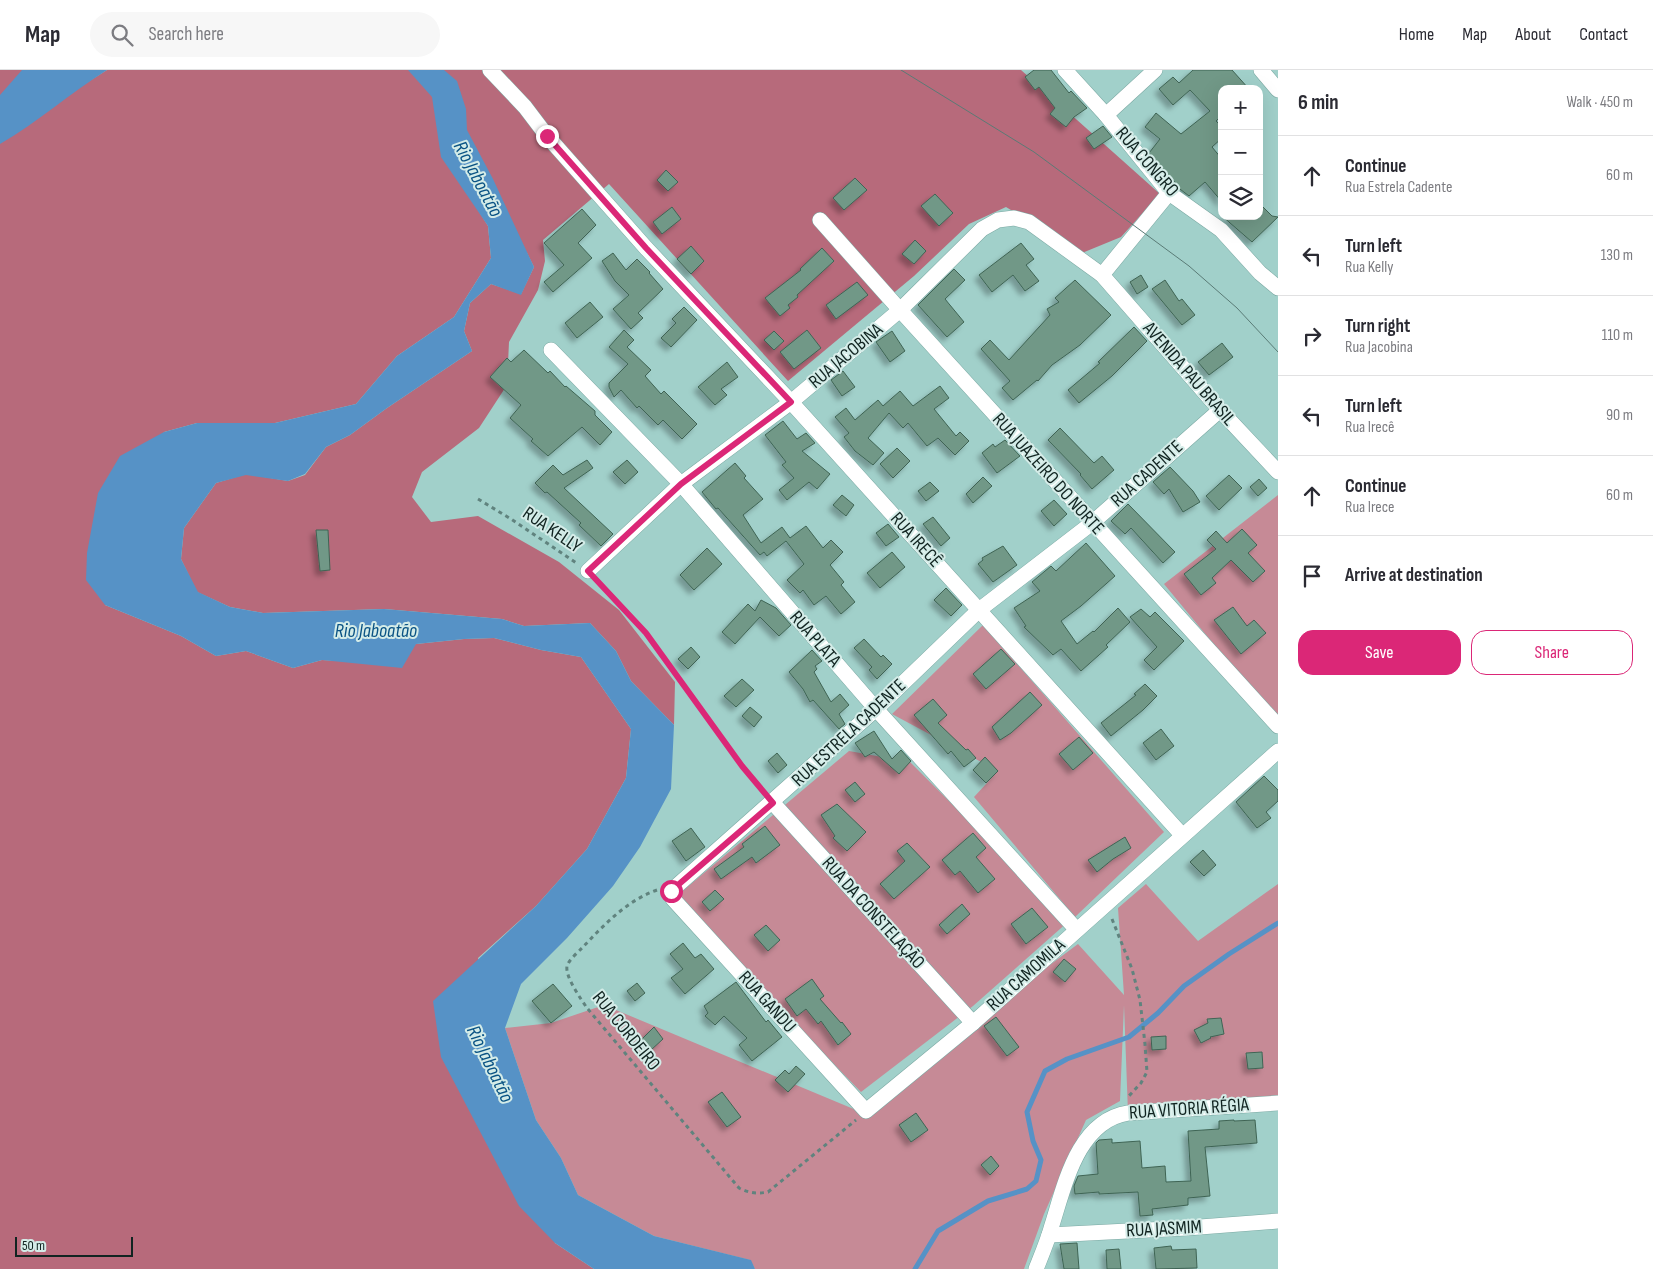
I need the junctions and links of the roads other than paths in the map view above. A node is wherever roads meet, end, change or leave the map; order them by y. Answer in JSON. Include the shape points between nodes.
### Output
{"nodes":[{"id":1,"x":490,"y":70,"type":"edge"},
{"id":2,"x":1065,"y":70,"type":"edge"},
{"id":3,"x":1155,"y":70,"type":"edge"},
{"id":4,"x":1261,"y":70,"type":"edge"},
{"id":5,"x":1278,"y":90,"type":"edge"},
{"id":6,"x":1106,"y":115,"type":"junction"},
{"id":7,"x":1169,"y":193,"type":"junction"},
{"id":8,"x":820,"y":220,"type":"dead end"},
{"id":9,"x":982,"y":229,"type":"joint"},
{"id":10,"x":1102,"y":275,"type":"junction"},
{"id":11,"x":1278,"y":288,"type":"edge"},
{"id":12,"x":900,"y":310,"type":"junction"},
{"id":13,"x":551,"y":350,"type":"dead end"},
{"id":14,"x":791,"y":402,"type":"junction"},
{"id":15,"x":1220,"y":410,"type":"junction"},
{"id":16,"x":1278,"y":472,"type":"edge"},
{"id":17,"x":681,"y":484,"type":"junction"},
{"id":18,"x":1092,"y":523,"type":"junction"},
{"id":19,"x":588,"y":571,"type":"road end"},
{"id":20,"x":979,"y":610,"type":"junction"},
{"id":21,"x":876,"y":710,"type":"junction"},
{"id":22,"x":1278,"y":726,"type":"edge"},
{"id":23,"x":1278,"y":751,"type":"edge"},
{"id":24,"x":773,"y":803,"type":"junction"},
{"id":25,"x":1182,"y":835,"type":"junction"},
{"id":26,"x":671,"y":891,"type":"joint"},
{"id":27,"x":1076,"y":929,"type":"junction"},
{"id":28,"x":973,"y":1023,"type":"junction"},
{"id":29,"x":1278,"y":1103,"type":"edge"},
{"id":30,"x":866,"y":1111,"type":"joint"},
{"id":31,"x":1278,"y":1221,"type":"edge"},
{"id":32,"x":1049,"y":1235,"type":"junction"},
{"id":33,"x":1036,"y":1269,"type":"edge"}],
"edges":[{"from":1,"to":14,"type":"street","name":"RUA IRECÊ","via":[[646,248]]},
{"from":2,"to":6,"type":"street","name":"RUA CONGRO"},
{"from":3,"to":6,"type":"street"},
{"from":4,"to":5,"type":"street"},
{"from":6,"to":7,"type":"street","name":"RUA CONGRO"},
{"from":7,"to":10,"type":"street"},
{"from":7,"to":11,"type":"street","name":"RUA CONGRO","via":[[1221,230]]},
{"from":8,"to":12,"type":"street","name":"RUA JUAZEIRO DO NORTE"},
{"from":9,"to":10,"type":"street","name":"AVENIDA PAU BRASIL","via":[[998,220],[1014,218],[1030,222]]},
{"from":9,"to":12,"type":"street","name":"RUA JACOBINA"},
{"from":10,"to":15,"type":"street","name":"AVENIDA PAU BRASIL"},
{"from":12,"to":14,"type":"street","name":"RUA JACOBINA"},
{"from":12,"to":18,"type":"street","name":"RUA JUAZEIRO DO NORTE"},
{"from":13,"to":17,"type":"street","name":"RUA PLATA"},
{"from":14,"to":17,"type":"street","name":"RUA JACOBINA"},
{"from":14,"to":20,"type":"street","name":"RUA IRECÊ"},
{"from":15,"to":16,"type":"street","name":"AVENIDA PAU BRASIL"},
{"from":15,"to":18,"type":"street","name":"RUA CADENTE"},
{"from":17,"to":19,"type":"street","name":"RUA JACOBINA"},
{"from":17,"to":21,"type":"street","name":"RUA PLATA"},
{"from":18,"to":20,"type":"street","name":"RUA CADENTE"},
{"from":18,"to":22,"type":"street","name":"RUA JUAZEIRO DO NORTE"},
{"from":20,"to":21,"type":"street","name":"RUA ESTRELA CADENTE"},
{"from":20,"to":25,"type":"street","name":"RUA IRECÊ"},
{"from":21,"to":24,"type":"street","name":"RUA ESTRELA CADENTE"},
{"from":21,"to":27,"type":"street","name":"RUA PLATA"},
{"from":23,"to":25,"type":"street","name":"RUA CAMOMILA"},
{"from":24,"to":26,"type":"street","name":"RUA ESTRELA CADENTE"},
{"from":24,"to":28,"type":"street","name":"RUA DA CONSTELAÇÃO"},
{"from":25,"to":27,"type":"street","name":"RUA CAMOMILA"},
{"from":26,"to":30,"type":"street","name":"RUA GANDU","via":[[673,899]]},
{"from":27,"to":28,"type":"street","name":"RUA CAMOMILA"},
{"from":28,"to":30,"type":"street","name":"RUA CAMOMILA"},
{"from":29,"to":32,"type":"street","name":"RUA VITORIA RÉGIA","via":[[1115,1115],[1083,1144],[1069,1172]]},
{"from":31,"to":32,"type":"street","name":"RUA JASMIM"},
{"from":32,"to":33,"type":"street","name":"RUA VITORIA RÉGIA"}]}
